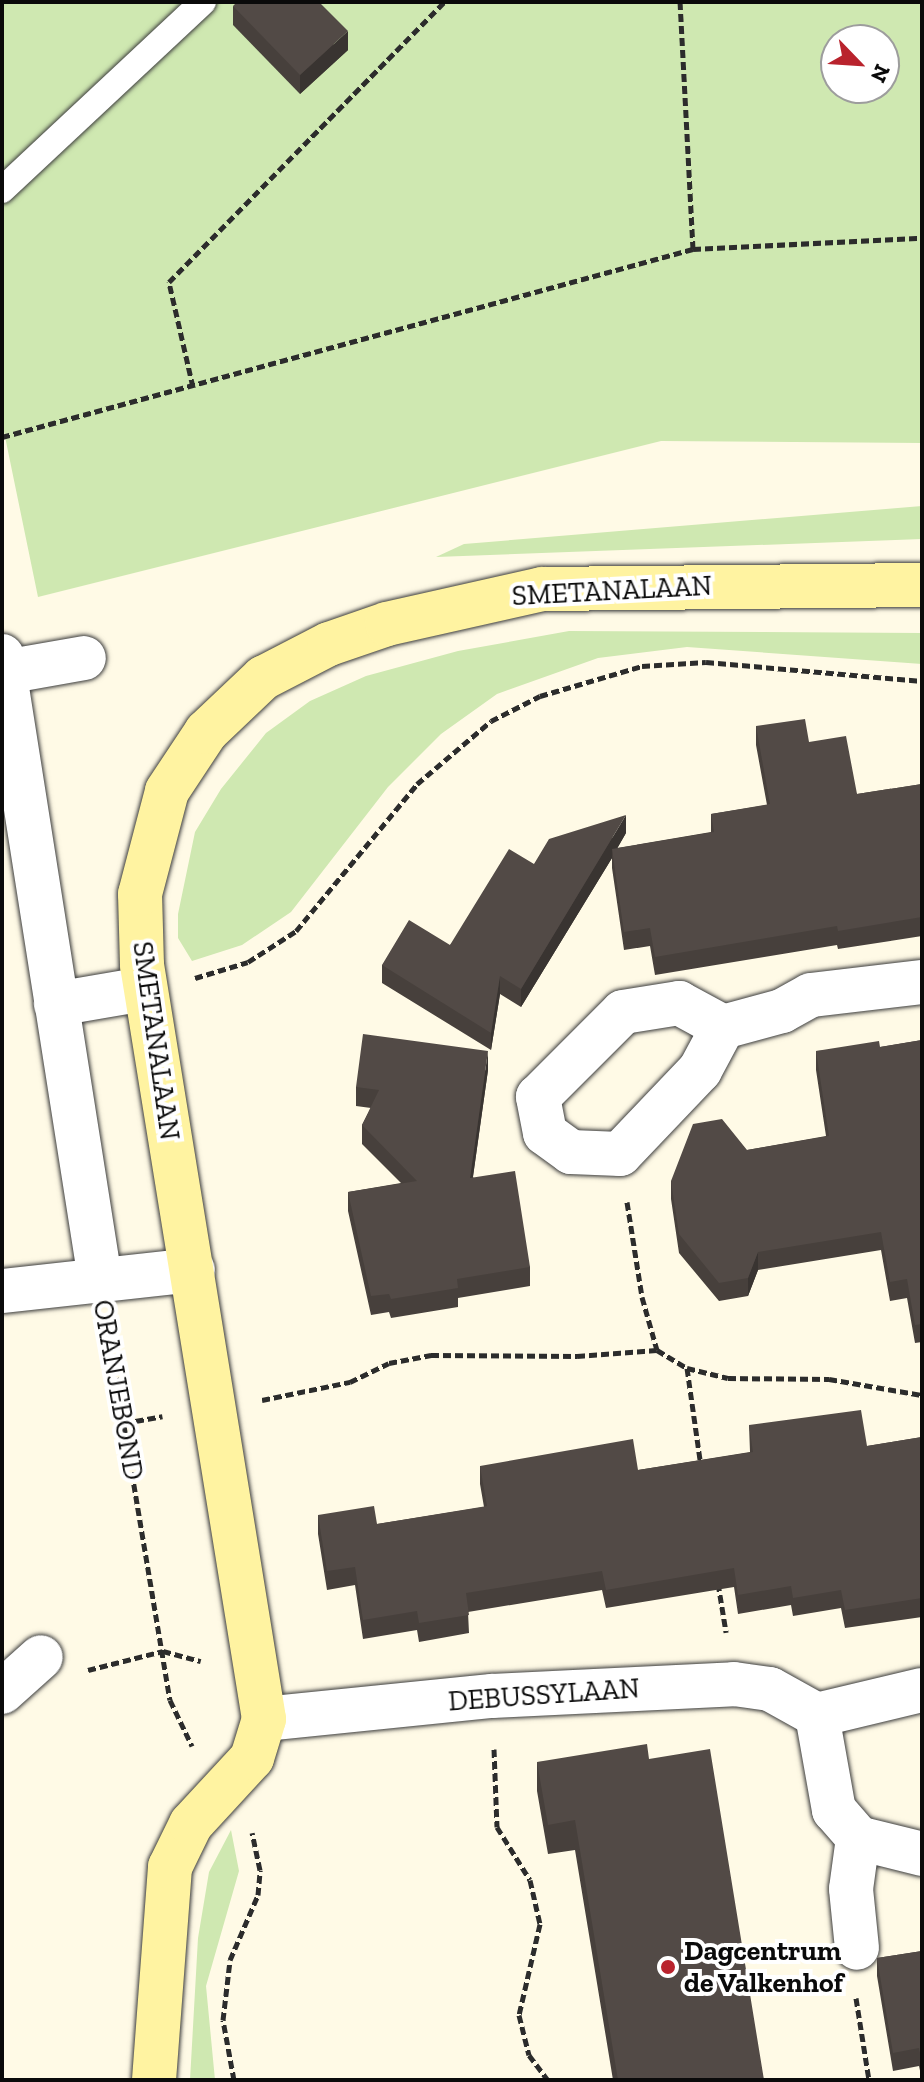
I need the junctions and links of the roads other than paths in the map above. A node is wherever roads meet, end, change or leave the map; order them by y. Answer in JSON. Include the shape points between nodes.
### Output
{"nodes":[{"id":1,"x":203,"y":2,"type":"edge"},
{"id":2,"x":2,"y":190,"type":"edge"},
{"id":3,"x":922,"y":585,"type":"edge"},
{"id":4,"x":84,"y":658,"type":"dead end"},
{"id":5,"x":3,"y":664,"type":"edge"},
{"id":6,"x":922,"y":982,"type":"edge"},
{"id":7,"x":144,"y":989,"type":"junction"},
{"id":8,"x":56,"y":1004,"type":"junction"},
{"id":9,"x":723,"y":1027,"type":"junction"},
{"id":10,"x":193,"y":1270,"type":"junction"},
{"id":11,"x":100,"y":1279,"type":"junction"},
{"id":12,"x":2,"y":1291,"type":"edge"},
{"id":13,"x":41,"y":1657,"type":"road end"},
{"id":14,"x":922,"y":1690,"type":"edge"},
{"id":15,"x":2,"y":1692,"type":"edge"},
{"id":16,"x":261,"y":1701,"type":"junction"},
{"id":17,"x":817,"y":1715,"type":"junction"},
{"id":18,"x":858,"y":1838,"type":"junction"},
{"id":19,"x":922,"y":1854,"type":"edge"},
{"id":20,"x":857,"y":1948,"type":"road end"},
{"id":21,"x":154,"y":2080,"type":"edge"}],
"edges":[{"from":1,"to":2,"type":"lane"},
{"from":3,"to":7,"type":"street","name":"SMETANALAAN","via":[[542,589],[387,624],[292,661],[227,710],[167,791],[140,894]]},
{"from":4,"to":5,"type":"street","name":"ORANJEBOND"},
{"from":5,"to":8,"type":"street","name":"ORANJEBOND"},
{"from":6,"to":9,"type":"street","via":[[811,995],[782,1011]]},
{"from":7,"to":8,"type":"street"},
{"from":7,"to":10,"type":"street","name":"SMETANALAAN"},
{"from":8,"to":11,"type":"street","name":"ORANJEBOND"},
{"from":9,"to":9,"type":"street","via":[[679,1003],[623,1012],[538,1097],[545,1133],[571,1152],[620,1154],[700,1070]]},
{"from":10,"to":11,"type":"street"},
{"from":10,"to":16,"type":"street","name":"SMETANALAAN"},
{"from":11,"to":12,"type":"street"},
{"from":13,"to":15,"type":"street"},
{"from":14,"to":17,"type":"street"},
{"from":16,"to":17,"type":"street","name":"DEBUSSYLAAN","via":[[734,1684],[770,1689]]},
{"from":16,"to":21,"type":"street","name":"SMETANALAAN","via":[[252,1758],[191,1824],[170,1867]]},
{"from":17,"to":18,"type":"street","via":[[834,1810]]},
{"from":18,"to":19,"type":"street"},
{"from":18,"to":20,"type":"street","via":[[851,1889]]}]}
